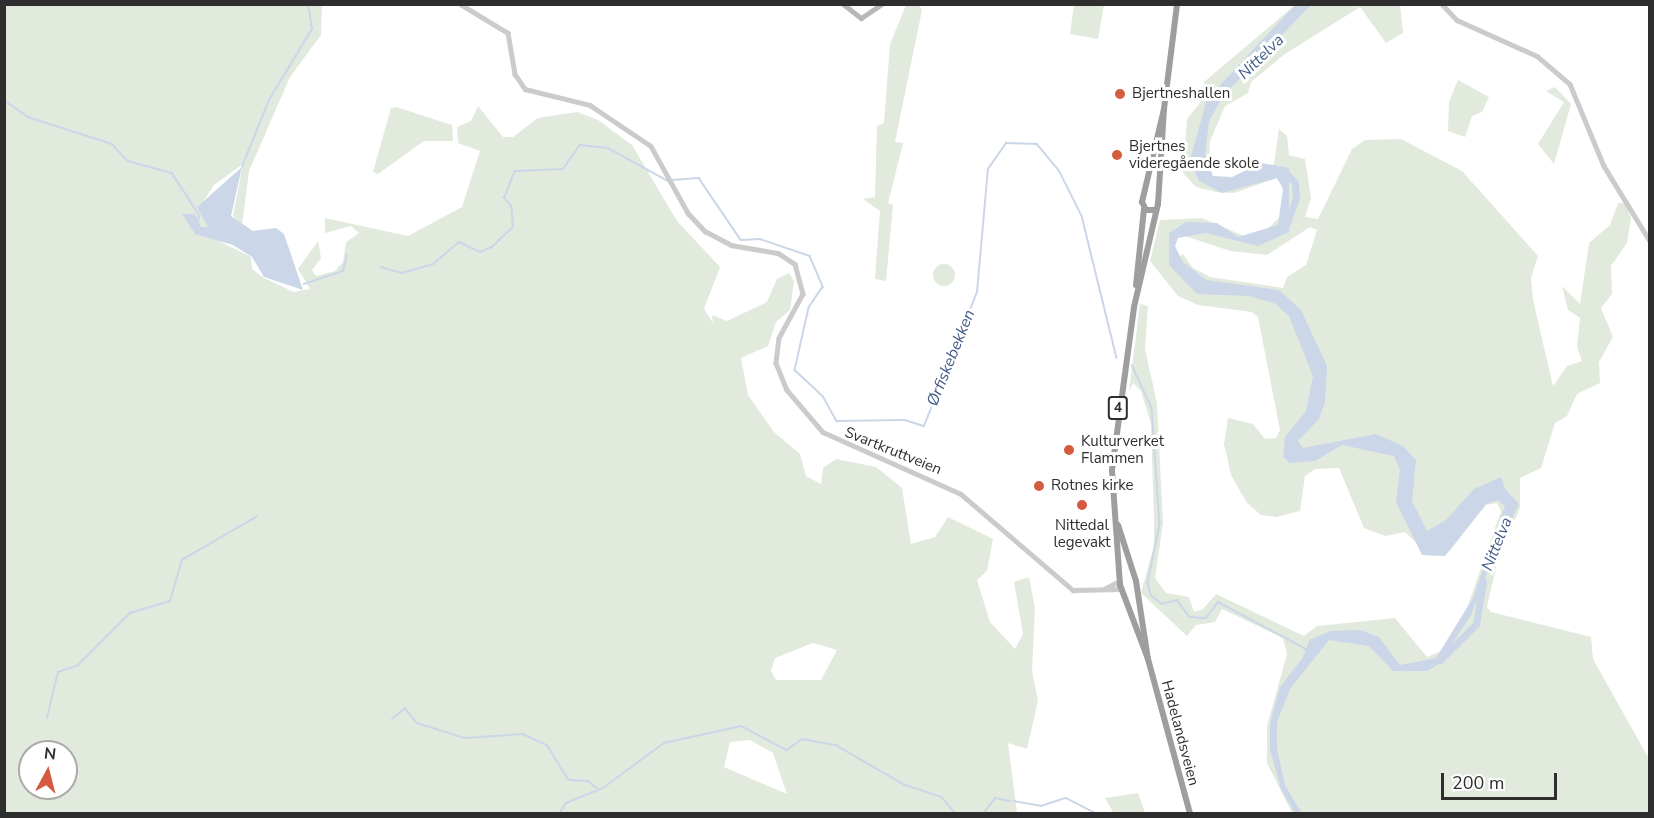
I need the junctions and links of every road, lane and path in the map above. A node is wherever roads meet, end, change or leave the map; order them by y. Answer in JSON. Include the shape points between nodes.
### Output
{"nodes":[{"id":1,"x":460,"y":4,"type":"edge"},
{"id":2,"x":843,"y":4,"type":"edge"},
{"id":3,"x":882,"y":4,"type":"edge"},
{"id":4,"x":1177,"y":4,"type":"edge"},
{"id":5,"x":1442,"y":4,"type":"edge"},
{"id":6,"x":1164,"y":109,"type":"junction"},
{"id":7,"x":1144,"y":198,"type":"junction"},
{"id":8,"x":1155,"y":198,"type":"junction"},
{"id":9,"x":1144,"y":209,"type":"junction"},
{"id":10,"x":1154,"y":210,"type":"junction"},
{"id":11,"x":1650,"y":241,"type":"edge"},
{"id":12,"x":1134,"y":307,"type":"junction"},
{"id":13,"x":1114,"y":509,"type":"junction"},
{"id":14,"x":1131,"y":576,"type":"junction"},
{"id":15,"x":1121,"y":579,"type":"junction"},
{"id":16,"x":1135,"y":588,"type":"junction"},
{"id":17,"x":1102,"y":590,"type":"junction"},
{"id":18,"x":1123,"y":590,"type":"junction"},
{"id":19,"x":1148,"y":659,"type":"junction"},
{"id":20,"x":1190,"y":813,"type":"edge"}],
"edges":[{"from":1,"to":17,"type":"street","name":"Svartkruttveien","via":[[508,33],[515,74],[525,89],[601,111],[651,146],[687,213],[713,237],[782,254],[800,271],[802,298],[779,338],[776,363],[787,390],[823,432],[961,494],[1072,590]]},
{"from":2,"to":3,"type":"main road","via":[[848,14],[861,18]]},
{"from":4,"to":6,"type":"highway","number":"4"},
{"from":5,"to":11,"type":"street","via":[[1456,20],[1531,53],[1565,78],[1580,97],[1601,159]]},
{"from":6,"to":7,"type":"highway","number":"4"},
{"from":6,"to":8,"type":"highway","number":"4"},
{"from":7,"to":8,"type":"highway"},
{"from":7,"to":9,"type":"highway","number":"4"},
{"from":8,"to":10,"type":"highway","number":"4"},
{"from":9,"to":10,"type":"highway"},
{"from":9,"to":12,"type":"highway","number":"4"},
{"from":10,"to":12,"type":"highway","number":"4"},
{"from":12,"to":13,"type":"highway","number":"4","via":[[1114,444]]},
{"from":13,"to":14,"type":"highway","number":"4"},
{"from":13,"to":15,"type":"highway","number":"4"},
{"from":14,"to":15,"type":"highway"},
{"from":14,"to":16,"type":"highway","number":"4"},
{"from":15,"to":17,"type":"street","name":"Svartkruttveien"},
{"from":15,"to":18,"type":"highway","number":"4"},
{"from":16,"to":18,"type":"highway"},
{"from":16,"to":19,"type":"highway","name":"Hadelandsveien","number":"4"},
{"from":17,"to":18,"type":"street","name":"Svartkruttveien"},
{"from":18,"to":19,"type":"highway","name":"Hadelandsveien","number":"4"},
{"from":19,"to":20,"type":"highway","name":"Hadelandsveien","number":"4"}]}
